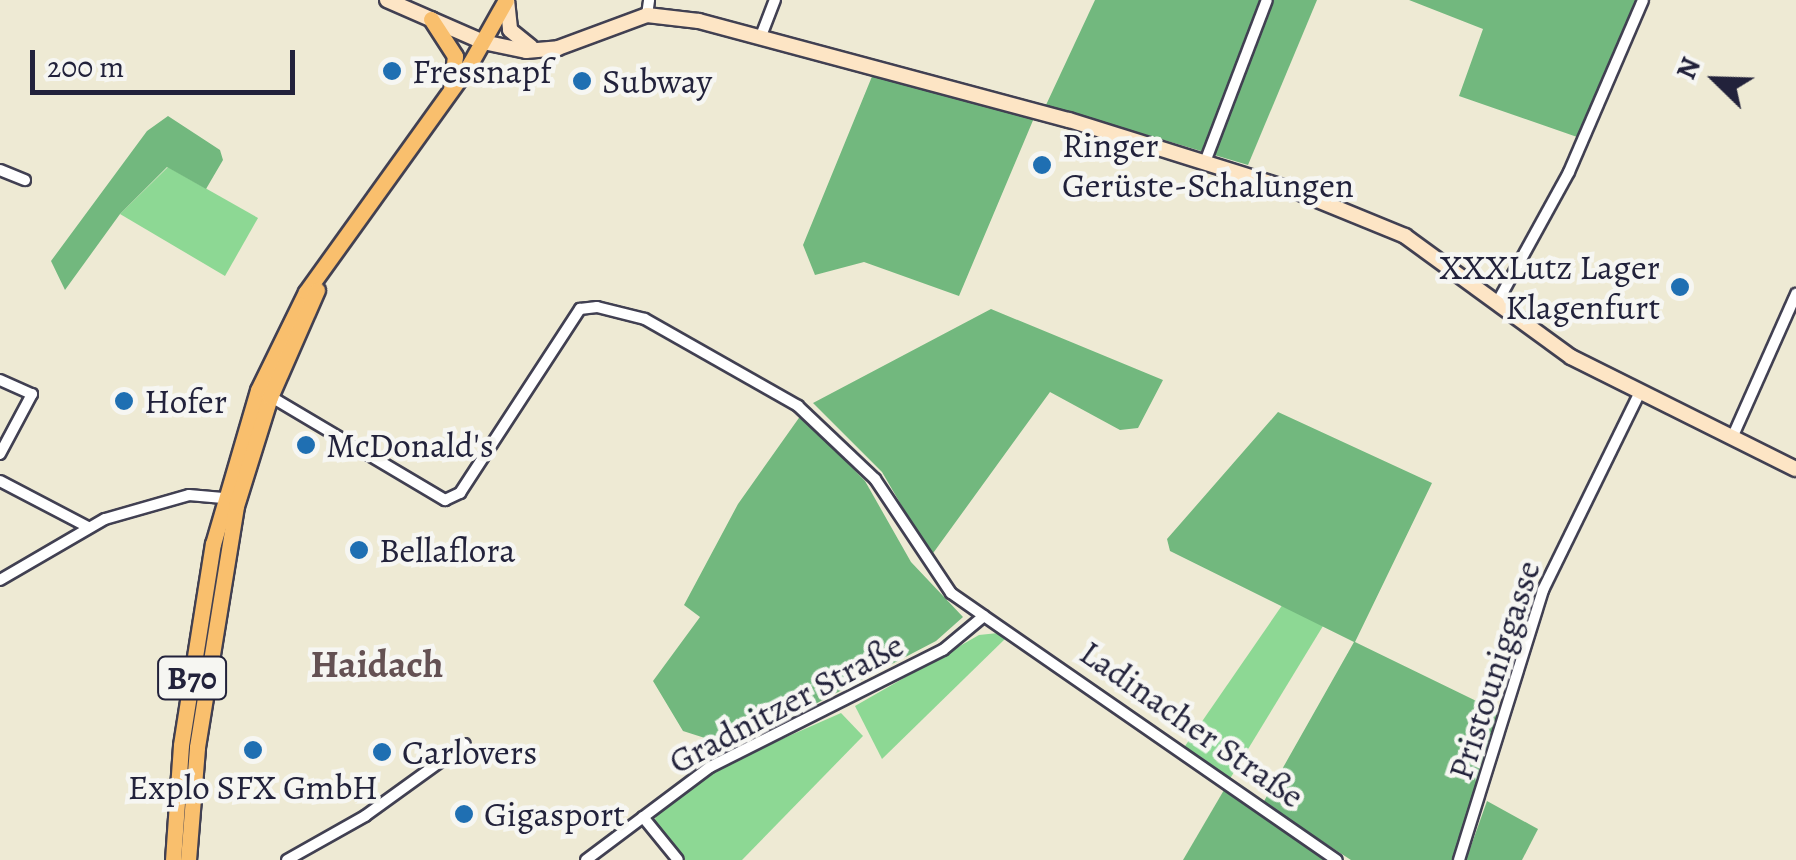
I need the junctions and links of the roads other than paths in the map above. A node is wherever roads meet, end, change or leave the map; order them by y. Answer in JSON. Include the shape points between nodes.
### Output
{"nodes":[{"id":1,"x":386,"y":0,"type":"edge"},
{"id":2,"x":506,"y":0,"type":"edge"},
{"id":3,"x":776,"y":0,"type":"edge"},
{"id":4,"x":1267,"y":0,"type":"edge"},
{"id":5,"x":1643,"y":0,"type":"edge"},
{"id":6,"x":648,"y":8,"type":"edge"},
{"id":7,"x":431,"y":19,"type":"junction"},
{"id":8,"x":761,"y":36,"type":"junction"},
{"id":9,"x":483,"y":42,"type":"junction"},
{"id":10,"x":541,"y":51,"type":"junction"},
{"id":11,"x":451,"y":90,"type":"junction"},
{"id":12,"x":1205,"y":162,"type":"junction"},
{"id":13,"x":0,"y":170,"type":"edge"},
{"id":14,"x":26,"y":180,"type":"dead end"},
{"id":15,"x":1796,"y":294,"type":"edge"},
{"id":16,"x":1498,"y":303,"type":"junction"},
{"id":17,"x":0,"y":380,"type":"edge"},
{"id":18,"x":1640,"y":392,"type":"junction"},
{"id":19,"x":264,"y":393,"type":"junction"},
{"id":20,"x":244,"y":429,"type":"junction"},
{"id":21,"x":1732,"y":438,"type":"junction"},
{"id":22,"x":254,"y":447,"type":"junction"},
{"id":23,"x":0,"y":454,"type":"edge"},
{"id":24,"x":1796,"y":469,"type":"edge"},
{"id":25,"x":0,"y":481,"type":"edge"},
{"id":26,"x":230,"y":502,"type":"junction"},
{"id":27,"x":88,"y":527,"type":"junction"},
{"id":28,"x":0,"y":580,"type":"edge"},
{"id":29,"x":984,"y":616,"type":"junction"},
{"id":30,"x":466,"y":744,"type":"dead end"},
{"id":31,"x":183,"y":795,"type":"junction"},
{"id":32,"x":643,"y":817,"type":"junction"},
{"id":33,"x":173,"y":860,"type":"edge"},
{"id":34,"x":188,"y":860,"type":"edge"},
{"id":35,"x":286,"y":860,"type":"edge"},
{"id":36,"x":586,"y":860,"type":"edge"},
{"id":37,"x":678,"y":860,"type":"edge"},
{"id":38,"x":1337,"y":860,"type":"edge"},
{"id":39,"x":1459,"y":860,"type":"edge"}],
"edges":[{"from":1,"to":7,"type":"main road"},
{"from":2,"to":9,"type":"main road","number":"B70"},
{"from":2,"to":10,"type":"main road","via":[[510,30]]},
{"from":3,"to":8,"type":"street"},
{"from":4,"to":12,"type":"street"},
{"from":5,"to":16,"type":"street","via":[[1569,172]]},
{"from":6,"to":8,"type":"main road"},
{"from":6,"to":10,"type":"main road"},
{"from":7,"to":9,"type":"main road"},
{"from":7,"to":11,"type":"main road","via":[[455,56]]},
{"from":8,"to":12,"type":"main road"},
{"from":9,"to":10,"type":"main road"},
{"from":9,"to":11,"type":"main road","number":"B70"},
{"from":11,"to":19,"type":"main road","number":"B70","via":[[325,268]]},
{"from":12,"to":16,"type":"main road","via":[[1370,217]]},
{"from":13,"to":14,"type":"street"},
{"from":15,"to":21,"type":"street"},
{"from":16,"to":18,"type":"main road","via":[[1543,339]]},
{"from":17,"to":23,"type":"street","via":[[32,394]]},
{"from":18,"to":21,"type":"main road"},
{"from":18,"to":39,"type":"street","name":"Pristouniggasse","via":[[1543,590]]},
{"from":19,"to":20,"type":"main road","number":"B70"},
{"from":19,"to":22,"type":"main road","number":"B70"},
{"from":19,"to":29,"type":"street","via":[[445,500],[460,493],[580,310],[597,307],[645,320],[798,406],[875,479],[952,593]]},
{"from":20,"to":22,"type":"main road"},
{"from":20,"to":26,"type":"main road","number":"B70"},
{"from":21,"to":24,"type":"main road"},
{"from":22,"to":26,"type":"main road","number":"B70"},
{"from":25,"to":27,"type":"street"},
{"from":26,"to":27,"type":"street","via":[[189,495]]},
{"from":26,"to":31,"type":"main road","number":"B70"},
{"from":27,"to":28,"type":"street"},
{"from":29,"to":32,"type":"street","name":"Gradnitzer Straße","via":[[943,650],[710,767]]},
{"from":29,"to":38,"type":"street","name":"Ladinacher Straße"},
{"from":30,"to":35,"type":"street","via":[[364,816]]},
{"from":31,"to":33,"type":"main road","number":"B70"},
{"from":31,"to":34,"type":"main road","number":"B70"},
{"from":32,"to":36,"type":"street","name":"Gradnitzer Straße"},
{"from":32,"to":37,"type":"street"}]}
